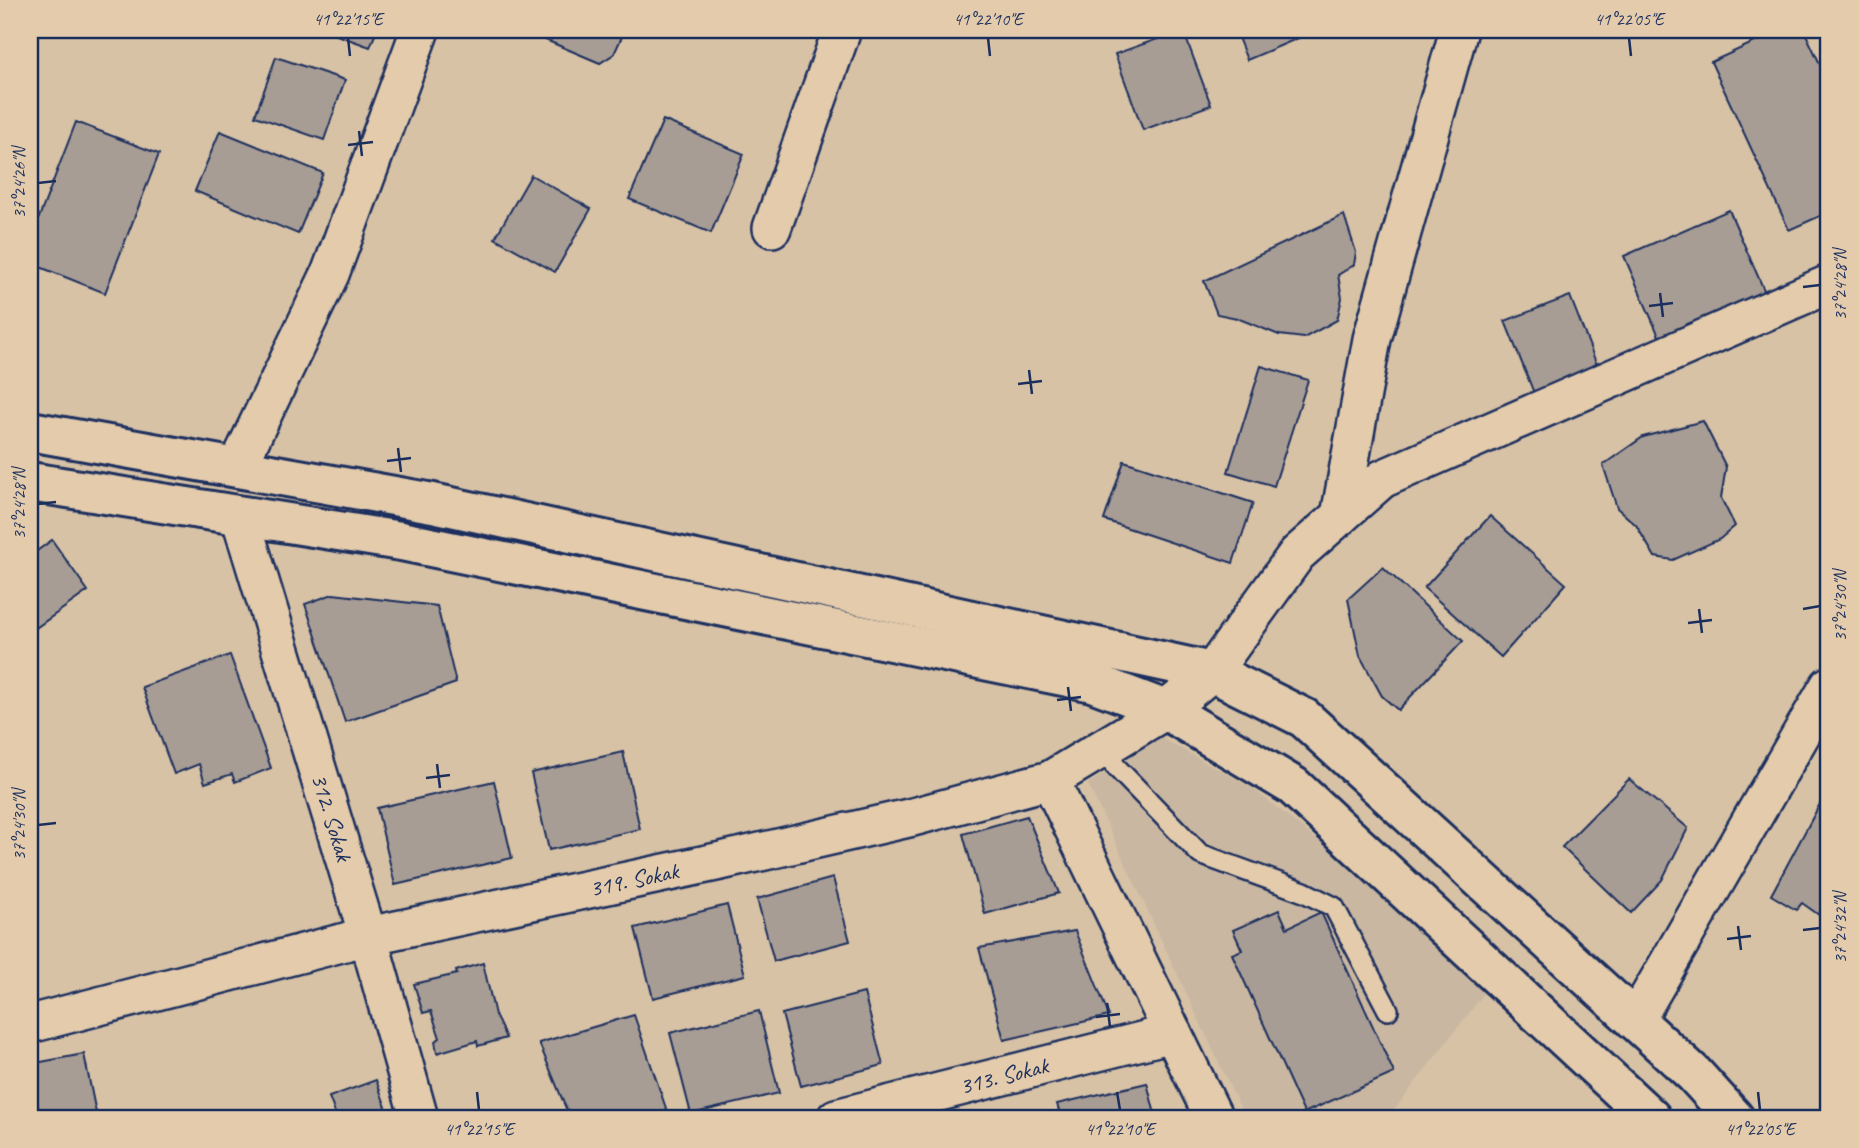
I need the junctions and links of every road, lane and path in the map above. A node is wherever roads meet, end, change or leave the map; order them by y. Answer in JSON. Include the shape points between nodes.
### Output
{"nodes":[{"id":1,"x":421,"y":30,"type":"edge"},
{"id":2,"x":842,"y":30,"type":"edge"},
{"id":3,"x":1459,"y":30,"type":"edge"},
{"id":4,"x":772,"y":228,"type":"dead end"},
{"id":5,"x":1829,"y":284,"type":"edge"},
{"id":6,"x":30,"y":431,"type":"edge"},
{"id":7,"x":237,"y":468,"type":"junction"},
{"id":8,"x":30,"y":482,"type":"edge"},
{"id":9,"x":240,"y":516,"type":"junction"},
{"id":10,"x":1340,"y":516,"type":"junction"},
{"id":11,"x":1212,"y":672,"type":"junction"},
{"id":12,"x":1829,"y":686,"type":"edge"},
{"id":13,"x":1166,"y":710,"type":"junction"},
{"id":14,"x":1105,"y":746,"type":"junction"},
{"id":15,"x":1050,"y":780,"type":"junction"},
{"id":16,"x":368,"y":936,"type":"junction"},
{"id":17,"x":1388,"y":1010,"type":"dead end"},
{"id":18,"x":1635,"y":1021,"type":"junction"},
{"id":19,"x":30,"y":1024,"type":"edge"},
{"id":20,"x":1173,"y":1033,"type":"junction"},
{"id":21,"x":419,"y":1118,"type":"edge"},
{"id":22,"x":836,"y":1118,"type":"edge"},
{"id":23,"x":1214,"y":1118,"type":"edge"},
{"id":24,"x":1651,"y":1118,"type":"edge"},
{"id":25,"x":1734,"y":1118,"type":"edge"}],
"edges":[{"from":1,"to":7,"type":"street","via":[[330,274]]},
{"from":2,"to":4,"type":"street"},
{"from":3,"to":10,"type":"street","via":[[1372,339]]},
{"from":5,"to":10,"type":"street","name":"319. Sokak","via":[[1382,479]]},
{"from":6,"to":7,"type":"street"},
{"from":7,"to":11,"type":"street","via":[[433,503]]},
{"from":8,"to":9,"type":"street"},
{"from":9,"to":13,"type":"street","via":[[401,541],[1092,682]]},
{"from":9,"to":16,"type":"street","name":"312. Sokak"},
{"from":10,"to":11,"type":"street","name":"319. Sokak","via":[[1297,554]]},
{"from":11,"to":13,"type":"street","name":"319. Sokak"},
{"from":11,"to":18,"type":"street","via":[[1304,718]]},
{"from":12,"to":18,"type":"street"},
{"from":13,"to":14,"type":"street","name":"319. Sokak"},
{"from":13,"to":24,"type":"street","via":[[1293,786]]},
{"from":14,"to":15,"type":"street","name":"319. Sokak"},
{"from":14,"to":17,"type":"lane","via":[[1115,766],[1200,854],[1334,907]]},
{"from":15,"to":16,"type":"street","name":"319. Sokak","via":[[721,861]]},
{"from":15,"to":20,"type":"street"},
{"from":16,"to":19,"type":"street","name":"319. Sokak"},
{"from":16,"to":21,"type":"street","name":"312. Sokak"},
{"from":18,"to":25,"type":"street"},
{"from":20,"to":22,"type":"street","name":"313. Sokak"},
{"from":20,"to":23,"type":"street"}]}
